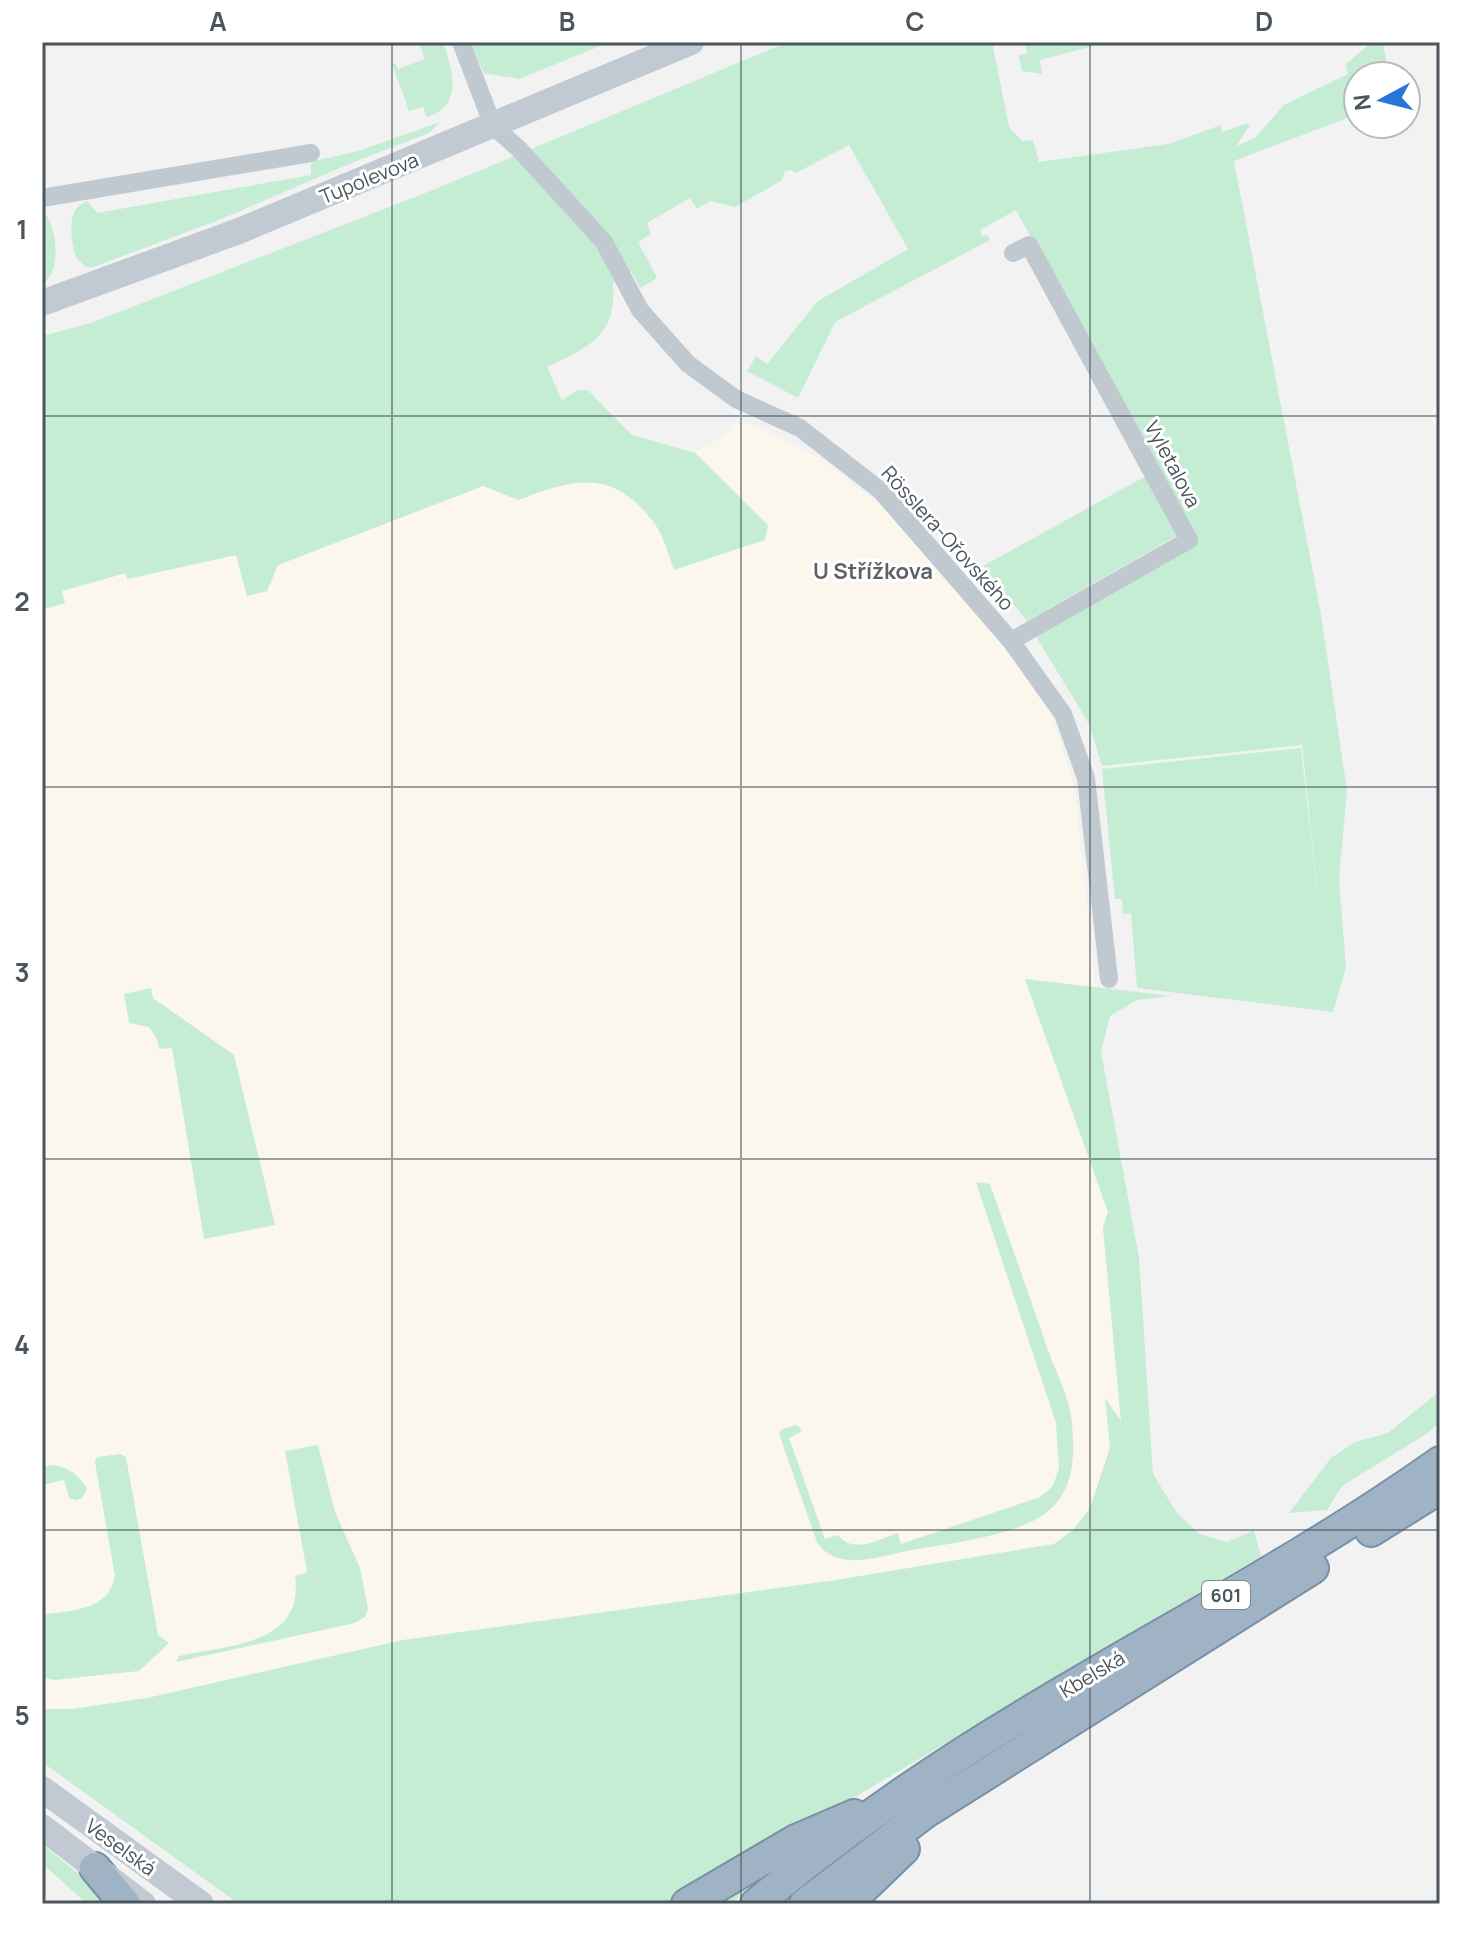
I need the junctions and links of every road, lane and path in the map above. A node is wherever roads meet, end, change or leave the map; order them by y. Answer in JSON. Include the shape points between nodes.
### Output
{"nodes":[{"id":1,"x":461,"y":42,"type":"edge"},
{"id":2,"x":691,"y":42,"type":"edge"},
{"id":3,"x":493,"y":126,"type":"junction"},
{"id":4,"x":311,"y":153,"type":"dead end"},
{"id":5,"x":51,"y":196,"type":"edge"},
{"id":6,"x":1013,"y":253,"type":"dead end"},
{"id":7,"x":42,"y":303,"type":"edge"},
{"id":8,"x":1011,"y":641,"type":"junction"},
{"id":9,"x":1109,"y":979,"type":"dead end"},
{"id":10,"x":1440,"y":1462,"type":"edge"},
{"id":11,"x":1440,"y":1488,"type":"edge"},
{"id":12,"x":964,"y":1788,"type":"junction"},
{"id":13,"x":42,"y":1789,"type":"edge"},
{"id":14,"x":894,"y":1799,"type":"junction"},
{"id":15,"x":42,"y":1827,"type":"edge"},
{"id":16,"x":95,"y":1868,"type":"junction"},
{"id":17,"x":757,"y":1902,"type":"edge"},
{"id":18,"x":125,"y":1904,"type":"edge"},
{"id":19,"x":143,"y":1904,"type":"edge"},
{"id":20,"x":201,"y":1904,"type":"edge"},
{"id":21,"x":687,"y":1904,"type":"edge"},
{"id":22,"x":805,"y":1904,"type":"edge"},
{"id":23,"x":847,"y":1904,"type":"edge"}],
"edges":[{"from":1,"to":3,"type":"street"},
{"from":2,"to":3,"type":"main road","name":"Tupolevova"},
{"from":3,"to":7,"type":"main road","name":"Tupolevova","via":[[239,231]]},
{"from":3,"to":8,"type":"street","name":"Rösslera-Ořovského","via":[[604,242],[640,310],[688,364],[736,399],[800,428],[881,491]]},
{"from":4,"to":5,"type":"street"},
{"from":6,"to":8,"type":"street","name":"Vyletalova","via":[[1029,245],[1189,540]]},
{"from":8,"to":9,"type":"street","name":"Rösslera-Ořovského","via":[[1063,714],[1086,778]]},
{"from":10,"to":14,"type":"highway","name":"Kbelská","number":"601"},
{"from":11,"to":12,"type":"highway","name":"Kbelská","number":"601"},
{"from":12,"to":22,"type":"highway","name":"Kbelská","number":"601"},
{"from":12,"to":23,"type":"highway"},
{"from":13,"to":20,"type":"main road","name":"Veselská"},
{"from":14,"to":17,"type":"highway","name":"Kbelská","number":"601"},
{"from":14,"to":21,"type":"highway","via":[[796,1840]]},
{"from":15,"to":16,"type":"main road","name":"Veselská"},
{"from":16,"to":18,"type":"highway"},
{"from":16,"to":19,"type":"main road","name":"Veselská"}]}
